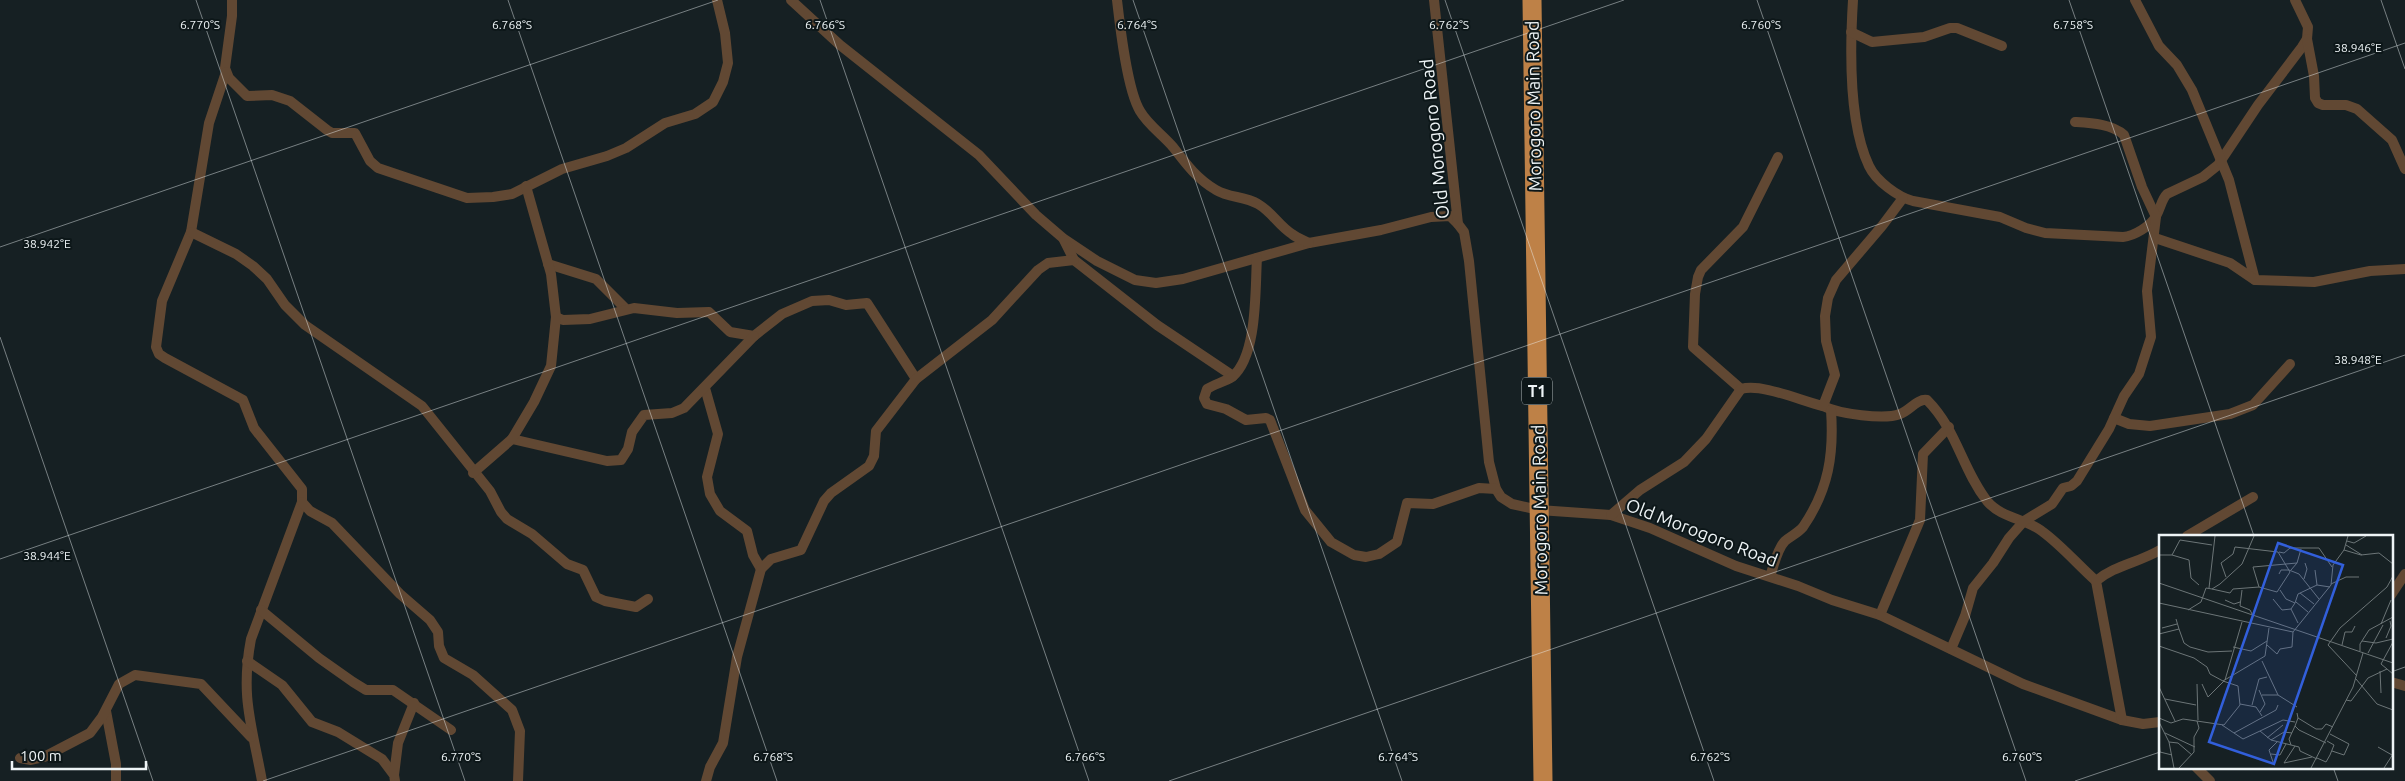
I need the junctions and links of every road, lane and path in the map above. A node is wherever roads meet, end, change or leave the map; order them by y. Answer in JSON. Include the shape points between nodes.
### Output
{"nodes":[{"id":1,"x":232,"y":0,"type":"edge"},
{"id":2,"x":718,"y":0,"type":"edge"},
{"id":3,"x":791,"y":0,"type":"edge"},
{"id":4,"x":1117,"y":0,"type":"edge"},
{"id":5,"x":1434,"y":0,"type":"edge"},
{"id":6,"x":1532,"y":0,"type":"edge"},
{"id":7,"x":1853,"y":0,"type":"edge"},
{"id":8,"x":2135,"y":0,"type":"edge"},
{"id":9,"x":2295,"y":0,"type":"edge"},
{"id":10,"x":1851,"y":32,"type":"junction"},
{"id":11,"x":2307,"y":39,"type":"junction"},
{"id":12,"x":2002,"y":46,"type":"dead end"},
{"id":13,"x":226,"y":72,"type":"junction"},
{"id":14,"x":2075,"y":122,"type":"dead end"},
{"id":15,"x":1778,"y":157,"type":"dead end"},
{"id":16,"x":2222,"y":160,"type":"junction"},
{"id":17,"x":2405,"y":169,"type":"edge"},
{"id":18,"x":526,"y":186,"type":"junction"},
{"id":19,"x":1903,"y":198,"type":"junction"},
{"id":20,"x":2156,"y":217,"type":"junction"},
{"id":21,"x":1458,"y":224,"type":"junction"},
{"id":22,"x":191,"y":232,"type":"junction"},
{"id":23,"x":2155,"y":238,"type":"junction"},
{"id":24,"x":1064,"y":239,"type":"junction"},
{"id":25,"x":1309,"y":243,"type":"junction"},
{"id":26,"x":1257,"y":258,"type":"junction"},
{"id":27,"x":1074,"y":260,"type":"junction"},
{"id":28,"x":548,"y":264,"type":"junction"},
{"id":29,"x":2405,"y":269,"type":"edge"},
{"id":30,"x":2255,"y":280,"type":"junction"},
{"id":31,"x":625,"y":308,"type":"junction"},
{"id":32,"x":556,"y":317,"type":"junction"},
{"id":33,"x":754,"y":336,"type":"junction"},
{"id":34,"x":2290,"y":364,"type":"dead end"},
{"id":35,"x":1232,"y":376,"type":"junction"},
{"id":36,"x":916,"y":379,"type":"junction"},
{"id":37,"x":705,"y":388,"type":"junction"},
{"id":38,"x":1741,"y":389,"type":"junction"},
{"id":39,"x":1827,"y":408,"type":"junction"},
{"id":40,"x":2114,"y":418,"type":"junction"},
{"id":41,"x":1948,"y":426,"type":"junction"},
{"id":42,"x":512,"y":440,"type":"junction"},
{"id":43,"x":474,"y":473,"type":"junction"},
{"id":44,"x":1496,"y":489,"type":"junction"},
{"id":45,"x":2253,"y":497,"type":"dead end"},
{"id":46,"x":302,"y":502,"type":"junction"},
{"id":47,"x":1539,"y":510,"type":"junction"},
{"id":48,"x":1611,"y":515,"type":"junction"},
{"id":49,"x":2024,"y":521,"type":"junction"},
{"id":50,"x":2188,"y":535,"type":"edge"},
{"id":51,"x":2159,"y":551,"type":"edge"},
{"id":52,"x":760,"y":569,"type":"junction"},
{"id":53,"x":2405,"y":574,"type":"edge"},
{"id":54,"x":1770,"y":576,"type":"junction"},
{"id":55,"x":2096,"y":581,"type":"junction"},
{"id":56,"x":2392,"y":594,"type":"edge"},
{"id":57,"x":648,"y":599,"type":"dead end"},
{"id":58,"x":261,"y":610,"type":"junction"},
{"id":59,"x":1880,"y":615,"type":"junction"},
{"id":60,"x":1951,"y":648,"type":"junction"},
{"id":61,"x":247,"y":662,"type":"junction"},
{"id":62,"x":2392,"y":682,"type":"edge"},
{"id":63,"x":2405,"y":686,"type":"edge"},
{"id":64,"x":414,"y":703,"type":"junction"},
{"id":65,"x":106,"y":711,"type":"junction"},
{"id":66,"x":2122,"y":720,"type":"junction"},
{"id":67,"x":2156,"y":723,"type":"edge"},
{"id":68,"x":451,"y":730,"type":"dead end"},
{"id":69,"x":252,"y":738,"type":"junction"},
{"id":70,"x":20,"y":758,"type":"dead end"},
{"id":71,"x":2197,"y":768,"type":"edge"},
{"id":72,"x":394,"y":778,"type":"edge"},
{"id":73,"x":116,"y":781,"type":"edge"},
{"id":74,"x":262,"y":781,"type":"edge"},
{"id":75,"x":518,"y":781,"type":"edge"},
{"id":76,"x":706,"y":781,"type":"edge"},
{"id":77,"x":1543,"y":781,"type":"edge"},
{"id":78,"x":2210,"y":781,"type":"edge"}],
"edges":[{"from":1,"to":13,"type":"street"},
{"from":2,"to":18,"type":"street","via":[[728,63],[713,102],[694,114],[664,123],[626,148],[562,169]]},
{"from":3,"to":24,"type":"street","via":[[840,45],[979,155],[1036,215]]},
{"from":4,"to":25,"type":"street","via":[[1135,101],[1144,118],[1204,182],[1227,196],[1257,203],[1292,234]]},
{"from":5,"to":21,"type":"street","name":"Old Morogoro Road"},
{"from":6,"to":47,"type":"highway","name":"Morogoro Main Road","number":"T1"},
{"from":7,"to":10,"type":"street"},
{"from":8,"to":16,"type":"street","via":[[2155,40],[2177,65],[2192,90]]},
{"from":9,"to":11,"type":"street","via":[[2306,22]]},
{"from":10,"to":12,"type":"street","via":[[1872,42],[1924,37],[1957,28]]},
{"from":10,"to":19,"type":"street","via":[[1850,64],[1857,124],[1866,157],[1875,176]]},
{"from":11,"to":16,"type":"street"},
{"from":11,"to":17,"type":"street","via":[[2318,103],[2357,109],[2392,140]]},
{"from":13,"to":18,"type":"street","via":[[247,96],[282,97],[332,133],[355,132],[370,161],[382,170],[467,198],[512,194]]},
{"from":13,"to":22,"type":"street","via":[[209,123]]},
{"from":14,"to":20,"type":"street","via":[[2099,124],[2124,136]]},
{"from":15,"to":38,"type":"street","via":[[1743,227],[1701,270],[1696,286],[1693,347]]},
{"from":16,"to":20,"type":"street","via":[[2203,177],[2167,194]]},
{"from":16,"to":30,"type":"street"},
{"from":18,"to":28,"type":"street"},
{"from":19,"to":20,"type":"street","via":[[1989,214],[2026,228],[2060,235],[2129,236]]},
{"from":19,"to":39,"type":"street","via":[[1831,289],[1825,316],[1826,341],[1834,375]]},
{"from":20,"to":23,"type":"street"},
{"from":21,"to":25,"type":"street","via":[[1450,216],[1431,217]]},
{"from":21,"to":44,"type":"street","name":"Old Morogoro Road","via":[[1464,232],[1469,261],[1489,462]]},
{"from":22,"to":43,"type":"street","via":[[253,266],[305,325],[422,406]]},
{"from":22,"to":46,"type":"street","via":[[162,301],[156,347],[159,354],[243,400],[254,428],[300,485]]},
{"from":23,"to":30,"type":"street","via":[[2230,264]]},
{"from":23,"to":40,"type":"street","via":[[2147,291],[2151,337],[2140,374],[2124,396]]},
{"from":24,"to":26,"type":"street","via":[[1115,271],[1147,282],[1183,279]]},
{"from":24,"to":27,"type":"street"},
{"from":25,"to":26,"type":"street"},
{"from":26,"to":35,"type":"street","via":[[1250,341],[1242,363]]},
{"from":27,"to":35,"type":"street","via":[[1157,325]]},
{"from":27,"to":36,"type":"street","via":[[1048,263],[1038,270],[992,320]]},
{"from":28,"to":31,"type":"street","via":[[596,279]]},
{"from":28,"to":32,"type":"street"},
{"from":29,"to":30,"type":"street","via":[[2370,271],[2314,282]]},
{"from":31,"to":32,"type":"street","via":[[576,321]]},
{"from":31,"to":33,"type":"street","via":[[677,313],[709,312],[730,332]]},
{"from":32,"to":42,"type":"street","via":[[551,366]]},
{"from":33,"to":36,"type":"street","via":[[782,314],[812,301],[829,300],[846,305],[867,303]]},
{"from":33,"to":37,"type":"street"},
{"from":34,"to":40,"type":"street","via":[[2253,405],[2230,414],[2150,426],[2129,424]]},
{"from":35,"to":44,"type":"street","via":[[1208,389],[1205,401],[1246,420],[1270,420],[1309,518],[1331,542],[1354,555],[1379,554],[1397,542],[1407,503],[1432,504],[1478,488]]},
{"from":36,"to":52,"type":"street","via":[[876,431],[874,456],[869,466],[824,501],[800,550],[771,559]]},
{"from":37,"to":42,"type":"street","via":[[678,411],[644,415],[632,432],[621,460],[607,461]]},
{"from":37,"to":52,"type":"street","via":[[718,434],[707,477],[710,494],[720,511],[747,531]]},
{"from":38,"to":39,"type":"street","via":[[1766,390]]},
{"from":38,"to":48,"type":"street","via":[[1706,439],[1684,462],[1640,490]]},
{"from":39,"to":41,"type":"street","via":[[1849,414],[1897,415],[1924,399]]},
{"from":39,"to":54,"type":"street","via":[[1832,433],[1829,471],[1804,526],[1784,542]]},
{"from":40,"to":49,"type":"street","via":[[2074,484],[2063,488],[2045,510]]},
{"from":41,"to":49,"type":"street","via":[[1986,500],[2000,512]]},
{"from":41,"to":59,"type":"street","via":[[1923,454],[1920,520]]},
{"from":42,"to":43,"type":"street"},
{"from":43,"to":57,"type":"street","via":[[490,491],[507,519],[532,534],[567,564],[583,570],[596,597],[636,607]]},
{"from":44,"to":47,"type":"street","name":"Old Morogoro Road","via":[[1512,504]]},
{"from":45,"to":50,"type":"street"},
{"from":46,"to":58,"type":"street"},
{"from":46,"to":75,"type":"street","via":[[310,511],[332,523],[400,594],[430,620],[438,632],[444,658],[473,675],[512,710],[520,731]]},
{"from":47,"to":48,"type":"street","name":"Old Morogoro Road"},
{"from":47,"to":77,"type":"highway","name":"Morogoro Main Road","number":"T1"},
{"from":48,"to":54,"type":"street","name":"Old Morogoro Road","via":[[1650,528],[1736,566]]},
{"from":49,"to":55,"type":"street","via":[[2042,531]]},
{"from":49,"to":60,"type":"street","via":[[1973,588],[1966,616]]},
{"from":51,"to":55,"type":"street","via":[[2112,569]]},
{"from":52,"to":76,"type":"street","via":[[737,657],[723,742]]},
{"from":53,"to":56,"type":"street"},
{"from":54,"to":59,"type":"street","name":"Old Morogoro Road"},
{"from":55,"to":66,"type":"street"},
{"from":58,"to":61,"type":"street"},
{"from":58,"to":64,"type":"street","via":[[298,643],[366,690],[393,690]]},
{"from":59,"to":60,"type":"street","name":"Old Morogoro Road"},
{"from":60,"to":66,"type":"street","name":"Old Morogoro Road","via":[[2023,684]]},
{"from":61,"to":69,"type":"street","via":[[246,703]]},
{"from":61,"to":72,"type":"street","via":[[282,685],[312,722],[363,747],[382,760]]},
{"from":62,"to":63,"type":"street"},
{"from":64,"to":68,"type":"street"},
{"from":64,"to":72,"type":"street","via":[[398,743]]},
{"from":65,"to":69,"type":"street","via":[[119,684],[130,676],[188,681],[205,688]]},
{"from":65,"to":70,"type":"street","via":[[90,733],[78,741],[39,759]]},
{"from":65,"to":73,"type":"street"},
{"from":66,"to":67,"type":"street","name":"Old Morogoro Road"},
{"from":69,"to":74,"type":"street"},
{"from":71,"to":78,"type":"street"}]}
